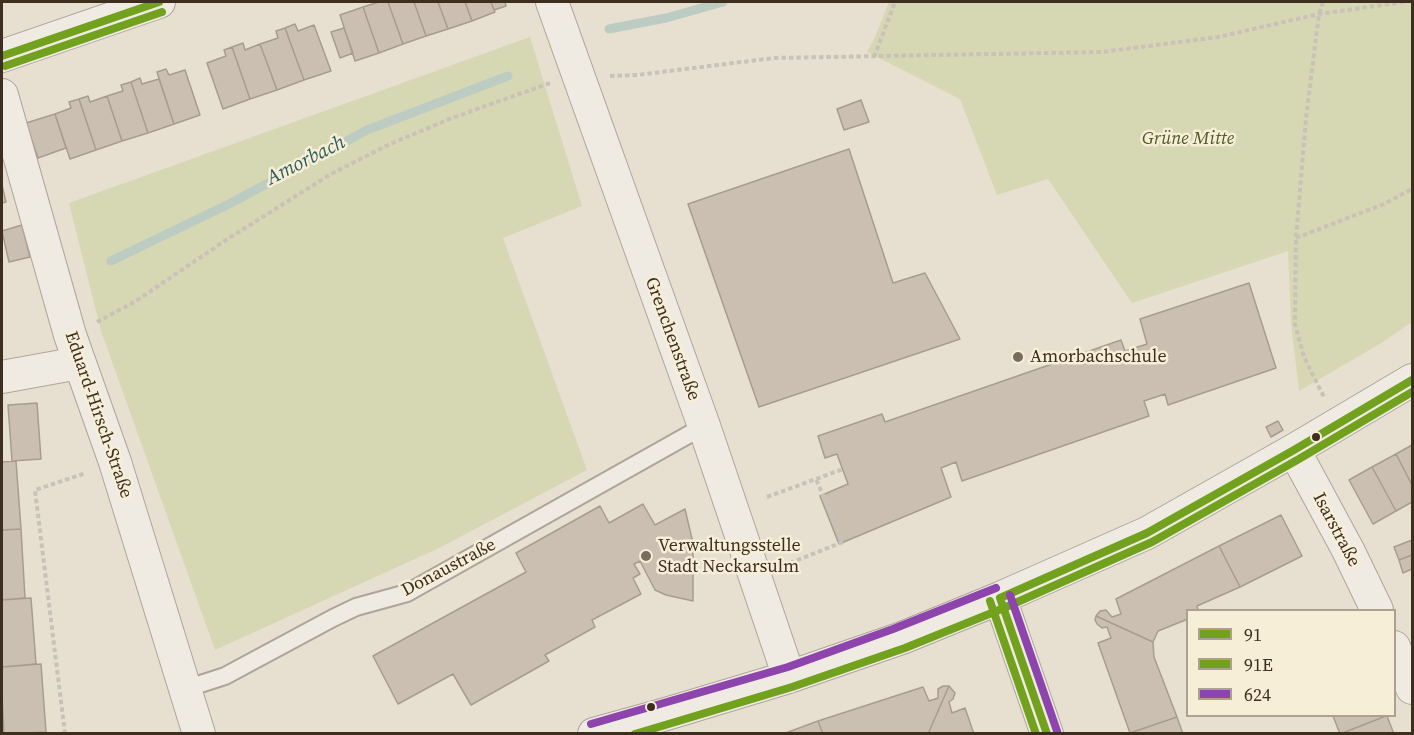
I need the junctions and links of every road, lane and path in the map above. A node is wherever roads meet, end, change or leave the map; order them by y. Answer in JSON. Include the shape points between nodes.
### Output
{"nodes":[{"id":1,"x":159,"y":2,"type":"edge"},
{"id":2,"x":552,"y":2,"type":"edge"},
{"id":3,"x":895,"y":2,"type":"edge"},
{"id":4,"x":1323,"y":2,"type":"edge"},
{"id":5,"x":1404,"y":2,"type":"edge"},
{"id":6,"x":1319,"y":14,"type":"junction"},
{"id":7,"x":2,"y":56,"type":"edge"},
{"id":8,"x":874,"y":57,"type":"junction"},
{"id":9,"x":577,"y":74,"type":"junction"},
{"id":10,"x":612,"y":76,"type":"dead end"},
{"id":11,"x":2,"y":95,"type":"edge"},
{"id":12,"x":1413,"y":189,"type":"edge"},
{"id":13,"x":1296,"y":238,"type":"junction"},
{"id":14,"x":75,"y":349,"type":"junction"},
{"id":15,"x":2,"y":377,"type":"edge"},
{"id":16,"x":1413,"y":380,"type":"edge"},
{"id":17,"x":1339,"y":424,"type":"junction"},
{"id":18,"x":704,"y":426,"type":"junction"},
{"id":19,"x":1294,"y":450,"type":"junction"},
{"id":20,"x":114,"y":462,"type":"junction"},
{"id":21,"x":843,"y":469,"type":"dead end"},
{"id":22,"x":816,"y":478,"type":"junction"},
{"id":23,"x":767,"y":497,"type":"dead end"},
{"id":24,"x":790,"y":563,"type":"dead end"},
{"id":25,"x":1000,"y":598,"type":"junction"},
{"id":26,"x":1377,"y":609,"type":"edge"},
{"id":27,"x":1396,"y":649,"type":"edge"},
{"id":28,"x":789,"y":677,"type":"junction"},
{"id":29,"x":1413,"y":688,"type":"edge"},
{"id":30,"x":185,"y":689,"type":"junction"},
{"id":31,"x":669,"y":724,"type":"edge"},
{"id":32,"x":65,"y":734,"type":"edge"},
{"id":33,"x":199,"y":734,"type":"edge"},
{"id":34,"x":594,"y":734,"type":"edge"},
{"id":35,"x":1047,"y":734,"type":"edge"}],
"edges":[{"from":1,"to":7,"type":"street"},
{"from":2,"to":9,"type":"street","name":"Grenchenstraße"},
{"from":3,"to":8,"type":"path"},
{"from":4,"to":6,"type":"path"},
{"from":5,"to":6,"type":"path"},
{"from":6,"to":8,"type":"path","via":[[1218,37],[1102,52]]},
{"from":6,"to":13,"type":"path","via":[[1305,118]]},
{"from":8,"to":10,"type":"path","via":[[774,58]]},
{"from":9,"to":14,"type":"path","via":[[452,118],[332,174],[136,301]]},
{"from":9,"to":18,"type":"street","name":"Grenchenstraße"},
{"from":11,"to":14,"type":"street","name":"Eduard-Hirsch-Straße"},
{"from":12,"to":13,"type":"path"},
{"from":13,"to":17,"type":"path","via":[[1295,324],[1304,357]]},
{"from":14,"to":15,"type":"street"},
{"from":14,"to":20,"type":"street","name":"Eduard-Hirsch-Straße"},
{"from":16,"to":17,"type":"street"},
{"from":17,"to":19,"type":"street"},
{"from":18,"to":28,"type":"street","name":"Grenchenstraße"},
{"from":18,"to":30,"type":"lane","name":"Donaustraße","via":[[407,593],[356,607],[225,676]]},
{"from":19,"to":25,"type":"street","via":[[1147,533]]},
{"from":19,"to":26,"type":"street","name":"Isarstraße"},
{"from":20,"to":30,"type":"street","name":"Eduard-Hirsch-Straße"},
{"from":20,"to":32,"type":"path","via":[[34,490]]},
{"from":21,"to":22,"type":"path"},
{"from":22,"to":23,"type":"path"},
{"from":22,"to":24,"type":"path","via":[[843,542]]},
{"from":25,"to":28,"type":"street","via":[[902,638]]},
{"from":25,"to":35,"type":"street"},
{"from":27,"to":29,"type":"street"},
{"from":28,"to":31,"type":"street"},
{"from":30,"to":33,"type":"street","name":"Eduard-Hirsch-Straße"},
{"from":31,"to":34,"type":"street"}]}
